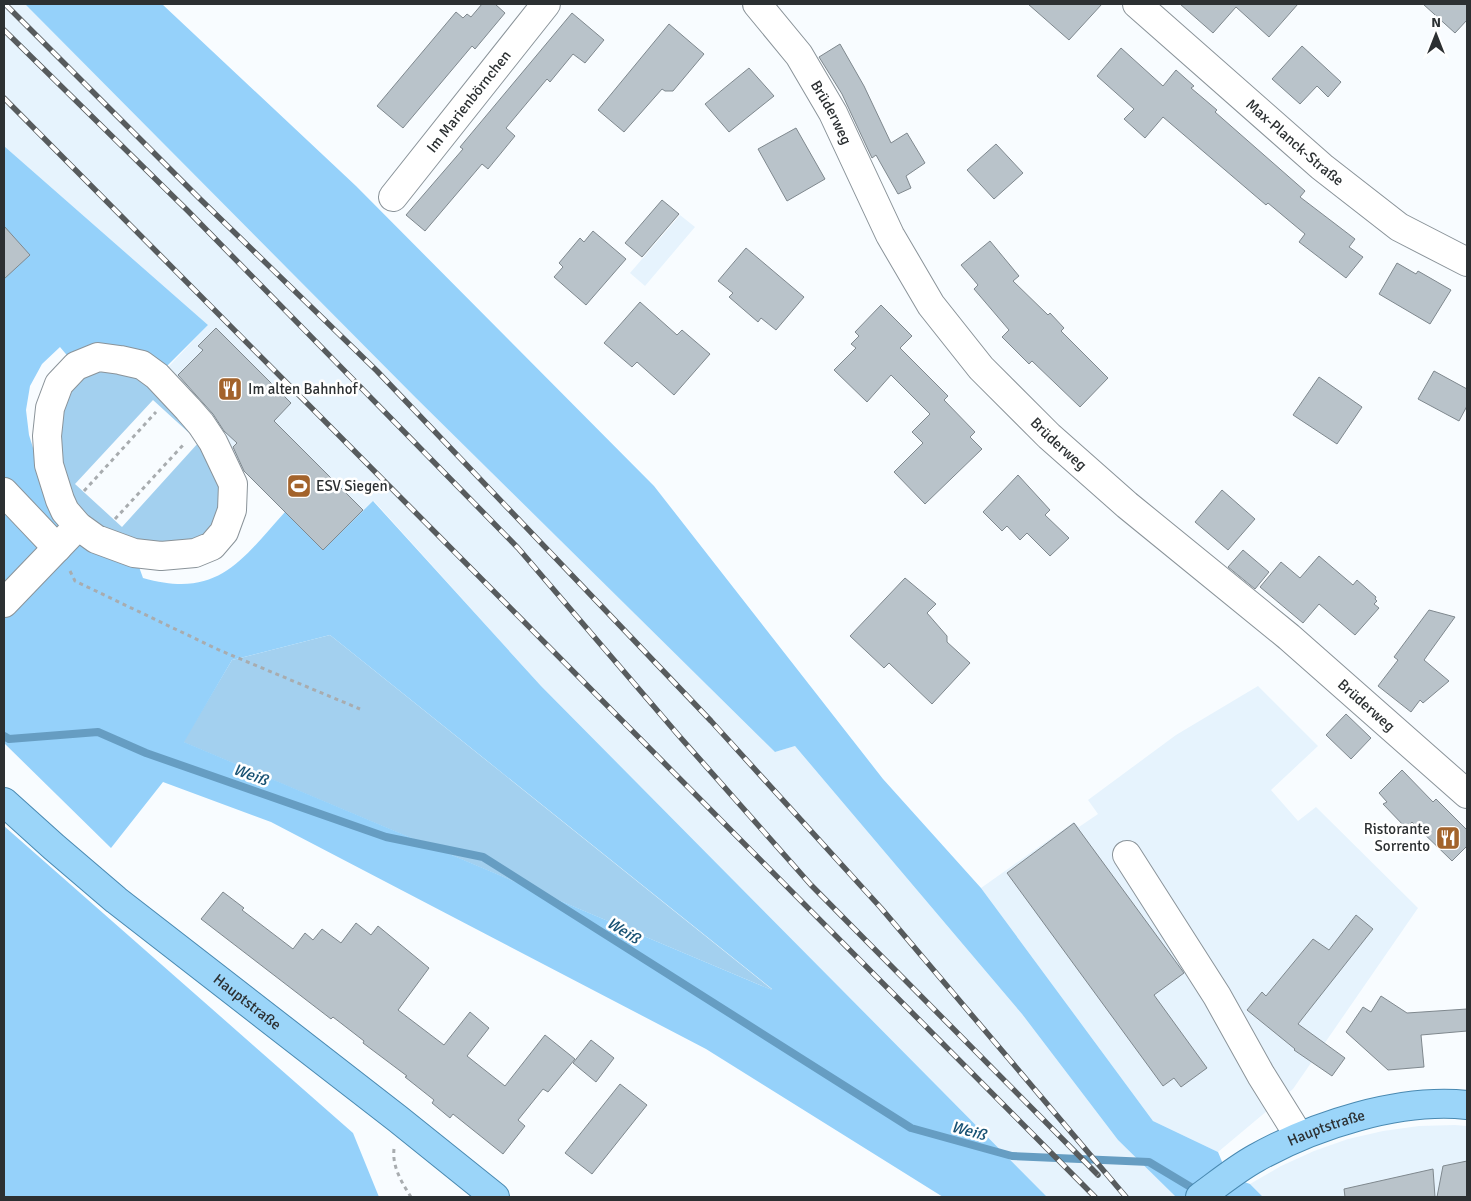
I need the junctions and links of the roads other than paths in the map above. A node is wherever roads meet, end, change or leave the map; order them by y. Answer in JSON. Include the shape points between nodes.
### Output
{"nodes":[{"id":1,"x":546,"y":4,"type":"edge"},
{"id":2,"x":757,"y":4,"type":"edge"},
{"id":3,"x":1138,"y":4,"type":"edge"},
{"id":4,"x":392,"y":197,"type":"dead end"},
{"id":5,"x":1467,"y":262,"type":"edge"},
{"id":6,"x":4,"y":492,"type":"edge"},
{"id":7,"x":78,"y":526,"type":"junction"},
{"id":8,"x":57,"y":548,"type":"junction"},
{"id":9,"x":4,"y":603,"type":"edge"},
{"id":10,"x":1467,"y":794,"type":"edge"},
{"id":11,"x":4,"y":802,"type":"edge"},
{"id":12,"x":1127,"y":855,"type":"dead end"},
{"id":13,"x":1467,"y":1105,"type":"edge"},
{"id":14,"x":1299,"y":1136,"type":"junction"},
{"id":15,"x":495,"y":1197,"type":"edge"},
{"id":16,"x":1200,"y":1197,"type":"edge"}],
"edges":[{"from":1,"to":4,"type":"street","name":"Im Marienbörnchen"},
{"from":2,"to":10,"type":"street","name":"Brüderweg","via":[[799,55],[833,113],[890,235],[931,305],[981,368],[1049,436],[1127,505],[1288,637]]},
{"from":3,"to":5,"type":"street","name":"Max-Planck-Straße","via":[[1322,167],[1399,227]]},
{"from":6,"to":8,"type":"street"},
{"from":7,"to":7,"type":"street","via":[[96,539],[134,553],[161,556],[195,553],[212,546],[224,532],[232,510],[233,484],[213,442],[173,393],[142,365],[98,358],[76,366],[59,384],[50,408],[47,436],[49,465],[65,511]]},
{"from":7,"to":8,"type":"street"},
{"from":8,"to":9,"type":"street"},
{"from":11,"to":15,"type":"main road","name":"Hauptstraße","via":[[116,900]]},
{"from":12,"to":14,"type":"street","via":[[1217,996]]},
{"from":13,"to":14,"type":"main road","name":"Hauptstraße","via":[[1431,1104],[1395,1109],[1346,1120]]},
{"from":14,"to":16,"type":"main road","name":"Hauptstraße","via":[[1255,1158]]}]}
